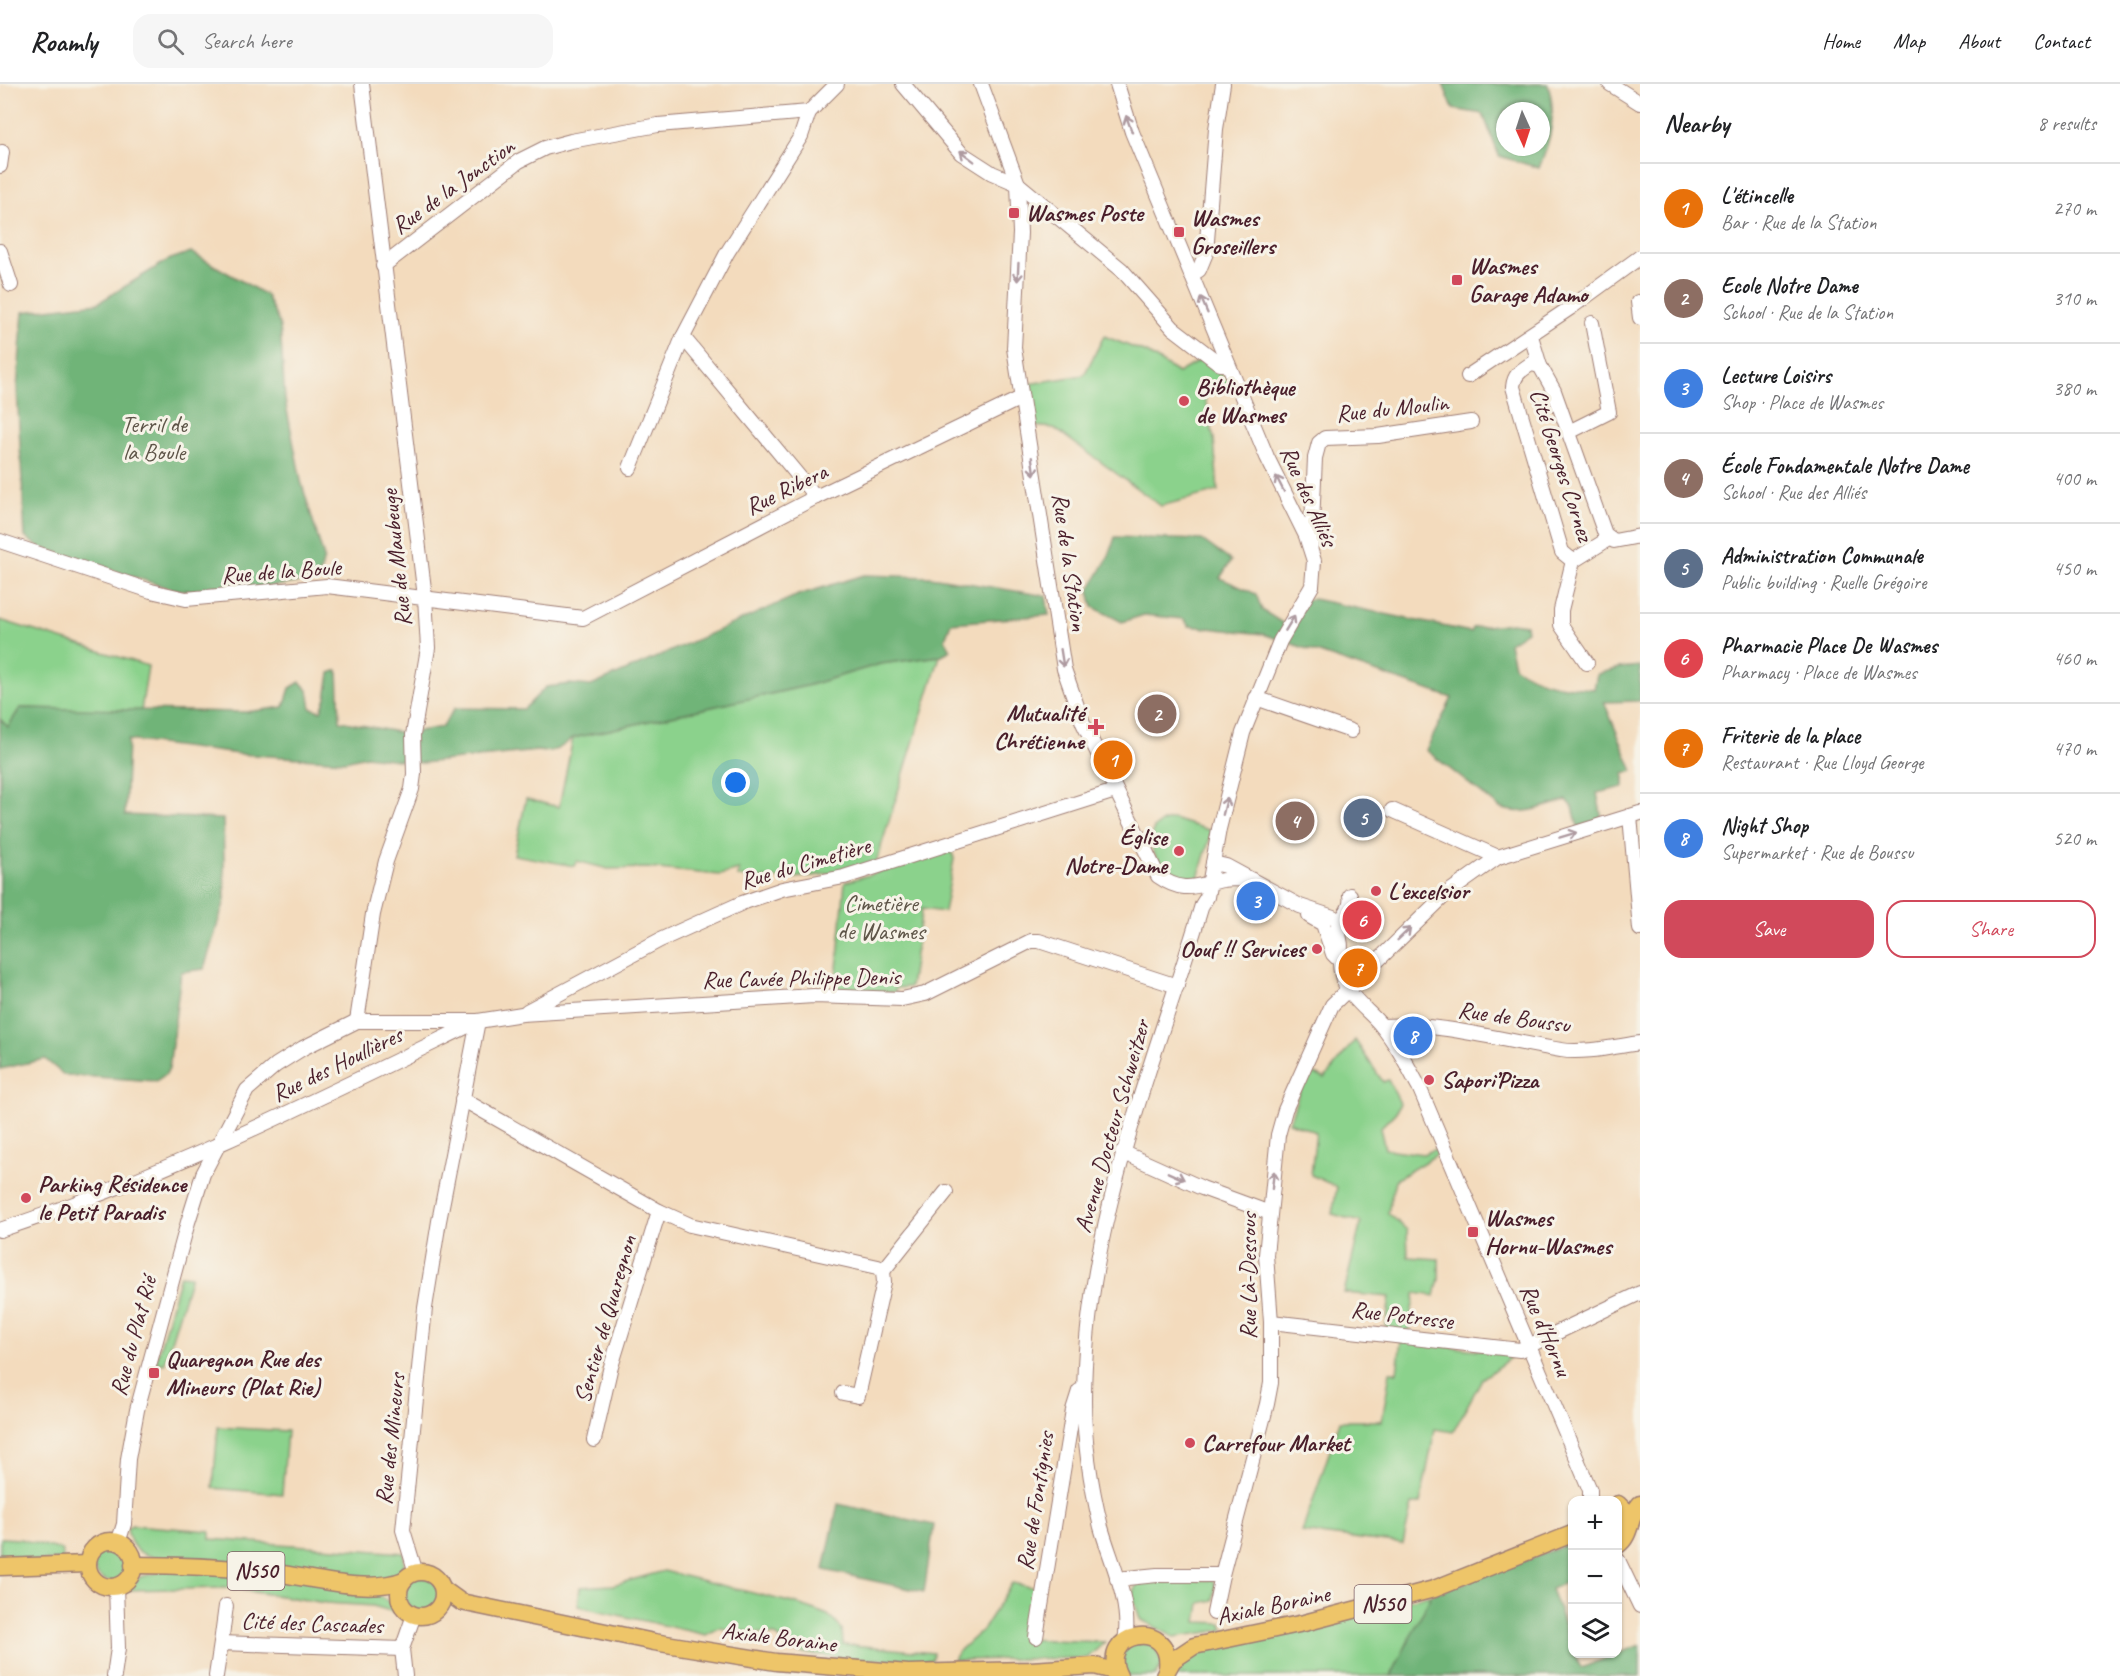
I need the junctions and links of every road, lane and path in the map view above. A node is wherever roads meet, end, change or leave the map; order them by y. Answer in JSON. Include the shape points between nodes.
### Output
{"nodes":[{"id":1,"x":362,"y":84,"type":"edge"},
{"id":2,"x":837,"y":84,"type":"edge"},
{"id":3,"x":903,"y":84,"type":"edge"},
{"id":4,"x":981,"y":84,"type":"edge"},
{"id":5,"x":1117,"y":84,"type":"edge"},
{"id":6,"x":1223,"y":84,"type":"edge"},
{"id":7,"x":1610,"y":84,"type":"edge"},
{"id":8,"x":1640,"y":103,"type":"edge"},
{"id":9,"x":809,"y":112,"type":"junction"},
{"id":10,"x":2,"y":152,"type":"dead end"},
{"id":11,"x":0,"y":166,"type":"edge"},
{"id":12,"x":1018,"y":184,"type":"junction"},
{"id":13,"x":0,"y":251,"type":"edge"},
{"id":14,"x":1640,"y":257,"type":"edge"},
{"id":15,"x":383,"y":266,"type":"junction"},
{"id":16,"x":1191,"y":275,"type":"junction"},
{"id":17,"x":11,"y":285,"type":"dead end"},
{"id":18,"x":1638,"y":302,"type":"dead end"},
{"id":19,"x":1640,"y":318,"type":"edge"},
{"id":20,"x":1592,"y":323,"type":"dead end"},
{"id":21,"x":1531,"y":336,"type":"junction"},
{"id":22,"x":683,"y":337,"type":"junction"},
{"id":23,"x":1228,"y":364,"type":"junction"},
{"id":24,"x":1540,"y":366,"type":"junction"},
{"id":25,"x":1468,"y":376,"type":"dead end"},
{"id":26,"x":1021,"y":398,"type":"junction"},
{"id":27,"x":1471,"y":422,"type":"dead end"},
{"id":28,"x":1569,"y":432,"type":"junction"},
{"id":29,"x":630,"y":468,"type":"dead end"},
{"id":30,"x":816,"y":497,"type":"junction"},
{"id":31,"x":1640,"y":536,"type":"edge"},
{"id":32,"x":1610,"y":538,"type":"junction"},
{"id":33,"x":0,"y":541,"type":"edge"},
{"id":34,"x":1311,"y":550,"type":"junction"},
{"id":35,"x":1573,"y":561,"type":"junction"},
{"id":36,"x":425,"y":597,"type":"junction"},
{"id":37,"x":571,"y":618,"type":"joint"},
{"id":38,"x":1587,"y":663,"type":"dead end"},
{"id":39,"x":1256,"y":698,"type":"junction"},
{"id":40,"x":1351,"y":731,"type":"dead end"},
{"id":41,"x":1115,"y":791,"type":"junction"},
{"id":42,"x":1392,"y":810,"type":"dead end"},
{"id":43,"x":1635,"y":815,"type":"edge"},
{"id":44,"x":1498,"y":856,"type":"junction"},
{"id":45,"x":1213,"y":863,"type":"junction"},
{"id":46,"x":1252,"y":880,"type":"junction"},
{"id":47,"x":1203,"y":886,"type":"junction"},
{"id":48,"x":1640,"y":929,"type":"edge"},
{"id":49,"x":1177,"y":986,"type":"junction"},
{"id":50,"x":1347,"y":989,"type":"junction"},
{"id":51,"x":522,"y":1014,"type":"junction"},
{"id":52,"x":357,"y":1021,"type":"junction"},
{"id":53,"x":478,"y":1022,"type":"junction"},
{"id":54,"x":1382,"y":1026,"type":"junction"},
{"id":55,"x":1640,"y":1043,"type":"edge"},
{"id":56,"x":462,"y":1099,"type":"junction"},
{"id":57,"x":216,"y":1147,"type":"junction"},
{"id":58,"x":1122,"y":1152,"type":"junction"},
{"id":59,"x":946,"y":1192,"type":"dead end"},
{"id":60,"x":659,"y":1211,"type":"junction"},
{"id":61,"x":1270,"y":1213,"type":"junction"},
{"id":62,"x":0,"y":1230,"type":"edge"},
{"id":63,"x":880,"y":1269,"type":"junction"},
{"id":64,"x":1640,"y":1293,"type":"edge"},
{"id":65,"x":1271,"y":1322,"type":"junction"},
{"id":66,"x":1528,"y":1347,"type":"junction"},
{"id":67,"x":1084,"y":1374,"type":"junction"},
{"id":68,"x":843,"y":1393,"type":"dead end"},
{"id":69,"x":594,"y":1440,"type":"dead end"},
{"id":70,"x":1590,"y":1495,"type":"edge"},
{"id":71,"x":1640,"y":1503,"type":"edge"},
{"id":72,"x":1622,"y":1504,"type":"edge"},
{"id":73,"x":1622,"y":1509,"type":"edge"},
{"id":74,"x":1624,"y":1537,"type":"edge"},
{"id":75,"x":1568,"y":1538,"type":"edge"},
{"id":76,"x":118,"y":1543,"type":"junction"},
{"id":77,"x":88,"y":1564,"type":"junction"},
{"id":78,"x":134,"y":1565,"type":"junction"},
{"id":79,"x":0,"y":1567,"type":"edge"},
{"id":80,"x":1622,"y":1567,"type":"edge"},
{"id":81,"x":1222,"y":1575,"type":"junction"},
{"id":82,"x":410,"y":1577,"type":"junction"},
{"id":83,"x":1117,"y":1579,"type":"junction"},
{"id":84,"x":116,"y":1586,"type":"junction"},
{"id":85,"x":377,"y":1587,"type":"junction"},
{"id":86,"x":442,"y":1589,"type":"junction"},
{"id":87,"x":400,"y":1600,"type":"junction"},
{"id":88,"x":461,"y":1602,"type":"junction"},
{"id":89,"x":226,"y":1606,"type":"dead end"},
{"id":90,"x":1640,"y":1606,"type":"edge"},
{"id":91,"x":436,"y":1610,"type":"junction"},
{"id":92,"x":1214,"y":1613,"type":"dead end"},
{"id":93,"x":414,"y":1615,"type":"junction"},
{"id":94,"x":1128,"y":1618,"type":"junction"},
{"id":95,"x":1036,"y":1636,"type":"dead end"},
{"id":96,"x":1154,"y":1639,"type":"junction"},
{"id":97,"x":221,"y":1643,"type":"junction"},
{"id":98,"x":1194,"y":1646,"type":"junction"},
{"id":99,"x":1120,"y":1648,"type":"junction"},
{"id":100,"x":402,"y":1649,"type":"junction"},
{"id":101,"x":1095,"y":1666,"type":"junction"},
{"id":102,"x":1165,"y":1672,"type":"edge"},
{"id":103,"x":114,"y":1676,"type":"edge"},
{"id":104,"x":216,"y":1676,"type":"edge"},
{"id":105,"x":405,"y":1676,"type":"edge"},
{"id":106,"x":1118,"y":1676,"type":"edge"}],
"edges":[{"from":1,"to":15,"type":"street","name":"Rue de Maubeuge"},
{"from":2,"to":9,"type":"street"},
{"from":12,"to":3,"type":"street","one_way":true,"via":[[961,153]]},
{"from":4,"to":12,"type":"street"},
{"from":16,"to":5,"type":"street","name":"Rue des Alliés","one_way":true,"via":[[1130,128]]},
{"from":6,"to":16,"type":"street","via":[[1206,253],[1199,270]]},
{"from":7,"to":8,"type":"street"},
{"from":9,"to":15,"type":"street","name":"Rue de la Jonction","via":[[658,125],[545,148],[519,161]]},
{"from":9,"to":22,"type":"street","via":[[801,136],[723,248]]},
{"from":10,"to":11,"type":"street"},
{"from":12,"to":23,"type":"street","via":[[1122,270],[1173,328],[1220,364]]},
{"from":12,"to":26,"type":"street","name":"Rue de la Station","one_way":true,"via":[[1020,233],[1014,328]]},
{"from":13,"to":17,"type":"street"},
{"from":14,"to":21,"type":"street"},
{"from":15,"to":36,"type":"street","name":"Rue de Maubeuge"},
{"from":23,"to":16,"type":"street","name":"Rue des Alliés","one_way":true},
{"from":18,"to":19,"type":"street"},
{"from":20,"to":28,"type":"street","name":"Cité Georges Cornez","via":[[1610,412]]},
{"from":21,"to":24,"type":"street","name":"Cité Georges Cornez"},
{"from":21,"to":25,"type":"street"},
{"from":22,"to":29,"type":"street"},
{"from":22,"to":30,"type":"street"},
{"from":34,"to":23,"type":"street","name":"Rue des Alliés","one_way":true},
{"from":24,"to":28,"type":"street","name":"Cité Georges Cornez"},
{"from":24,"to":35,"type":"street","name":"Cité Georges Cornez","via":[[1531,364],[1521,370],[1513,387],[1562,552]]},
{"from":26,"to":30,"type":"street","name":"Rue Ribera"},
{"from":26,"to":41,"type":"street","name":"Rue de la Station","one_way":true,"via":[[1064,669],[1081,719]]},
{"from":27,"to":34,"type":"street","name":"Rue du Moulin","via":[[1378,436],[1333,436],[1319,443]]},
{"from":28,"to":32,"type":"street","name":"Cité Georges Cornez"},
{"from":30,"to":37,"type":"street","name":"Rue Ribera","via":[[584,618]]},
{"from":31,"to":32,"type":"street","name":"Cité Georges Cornez","via":[[1619,541]]},
{"from":32,"to":35,"type":"street","name":"Cité Georges Cornez"},
{"from":33,"to":36,"type":"street","name":"Rue de la Boule","via":[[186,599],[327,586]]},
{"from":39,"to":34,"type":"street","name":"Rue des Alliés","one_way":true,"via":[[1284,634],[1312,586]]},
{"from":35,"to":38,"type":"street","name":"Cité Georges Cornez","via":[[1561,625]]},
{"from":36,"to":37,"type":"street","name":"Rue de la Boule"},
{"from":36,"to":52,"type":"street","name":"Rue de Maubeuge","via":[[428,648],[412,735],[412,789],[386,861],[373,914]]},
{"from":39,"to":40,"type":"street"},
{"from":45,"to":39,"type":"street","name":"Rue des Alliés","one_way":true,"via":[[1243,733]]},
{"from":41,"to":47,"type":"street","name":"Rue de la Station","via":[[1158,876],[1167,883]]},
{"from":41,"to":51,"type":"street","name":"Rue du Cimetière","via":[[844,877],[774,891],[742,903],[660,940]]},
{"from":42,"to":44,"type":"street"},
{"from":44,"to":43,"type":"street","name":"Rue Là-Dessous","one_way":true},
{"from":43,"to":48,"type":"street"},
{"from":50,"to":44,"type":"street","name":"Rue Là-Dessous","one_way":true,"via":[[1446,894]]},
{"from":45,"to":46,"type":"street"},
{"from":45,"to":47,"type":"street"},
{"from":46,"to":47,"type":"street","name":"Rue de la Station","via":[[1222,880]]},
{"from":46,"to":50,"type":"street","via":[[1300,906],[1307,915],[1330,924],[1333,954]]},
{"from":47,"to":49,"type":"street","name":"Avenue Docteur Schweitzer","via":[[1202,905]]},
{"from":49,"to":51,"type":"street","name":"Rue Cavée Philippe Denis","via":[[1031,941],[925,994],[902,999],[814,996]]},
{"from":49,"to":58,"type":"street","name":"Avenue Docteur Schweitzer"},
{"from":50,"to":54,"type":"street","name":"Rue d'Hornu"},
{"from":61,"to":50,"type":"street","name":"Rue Là-Dessous","one_way":true,"via":[[1278,1135],[1285,1110],[1332,1005]]},
{"from":51,"to":53,"type":"street","name":"Rue Cavée Philippe Denis"},
{"from":52,"to":53,"type":"street"},
{"from":52,"to":57,"type":"street","name":"Rue du Plat Rié","via":[[303,1048],[262,1076],[238,1105]]},
{"from":53,"to":56,"type":"street","name":"Rue des Mineurs"},
{"from":53,"to":57,"type":"street","name":"Rue des Houllières"},
{"from":54,"to":55,"type":"street","name":"Rue de Boussu","via":[[1471,1033],[1564,1051]]},
{"from":54,"to":66,"type":"street","name":"Rue d'Hornu","via":[[1419,1087]]},
{"from":56,"to":60,"type":"street","name":"Sentier de Quaregnon"},
{"from":56,"to":82,"type":"street","name":"Rue des Mineurs","via":[[425,1308],[403,1530]]},
{"from":57,"to":62,"type":"street","name":"Rue des Houllières","via":[[116,1189]]},
{"from":57,"to":76,"type":"street","name":"Rue du Plat Rié","via":[[194,1200],[136,1410],[124,1524]]},
{"from":58,"to":61,"type":"street","one_way":true},
{"from":58,"to":67,"type":"street","name":"Avenue Docteur Schweitzer","via":[[1092,1286]]},
{"from":59,"to":63,"type":"street"},
{"from":60,"to":63,"type":"street","name":"Sentier de Quaregnon","via":[[690,1226]]},
{"from":60,"to":69,"type":"street","name":"Sentier de Quaregnon","via":[[610,1370]]},
{"from":61,"to":65,"type":"street","name":"Rue Là-Dessous","via":[[1266,1275]]},
{"from":63,"to":68,"type":"street","via":[[884,1282],[858,1396]]},
{"from":64,"to":66,"type":"street"},
{"from":65,"to":66,"type":"street","name":"Rue Potresse","via":[[1501,1350]]},
{"from":65,"to":81,"type":"street","name":"Rue Là-Dessous","via":[[1267,1404]]},
{"from":66,"to":70,"type":"street","name":"Rue d'Hornu"},
{"from":67,"to":83,"type":"street","name":"Avenue Docteur Schweitzer","via":[[1089,1464],[1101,1527]]},
{"from":67,"to":95,"type":"street","name":"Rue de Fontignies","via":[[1073,1410]]},
{"from":71,"to":72,"type":"main road"},
{"from":71,"to":74,"type":"main road"},
{"from":73,"to":74,"type":"main road","via":[[1626,1513]]},
{"from":75,"to":98,"type":"main road","name":"Axiale Boraine","number":"N550","via":[[1394,1601]]},
{"from":76,"to":77,"type":"main road","via":[[98,1545]]},
{"from":76,"to":78,"type":"main road","via":[[130,1551]]},
{"from":77,"to":79,"type":"main road"},
{"from":77,"to":84,"type":"main road","via":[[96,1582]]},
{"from":78,"to":84,"type":"main road","via":[[130,1577]]},
{"from":78,"to":85,"type":"main road","number":"N550","via":[[257,1571]]},
{"from":80,"to":90,"type":"street"},
{"from":81,"to":83,"type":"street"},
{"from":81,"to":92,"type":"street","name":"Rue Là-Dessous"},
{"from":82,"to":85,"type":"main road","number":"N550"},
{"from":82,"to":86,"type":"main road","number":"N550","via":[[430,1575]]},
{"from":82,"to":87,"type":"main road","via":[[399,1593]]},
{"from":83,"to":94,"type":"street","name":"Avenue Docteur Schweitzer"},
{"from":84,"to":103,"type":"street","via":[[118,1648]]},
{"from":85,"to":87,"type":"main road","number":"N550"},
{"from":86,"to":88,"type":"main road","number":"N550"},
{"from":86,"to":91,"type":"main road","via":[[442,1600]]},
{"from":87,"to":93,"type":"main road","number":"N550"},
{"from":88,"to":91,"type":"main road","number":"N550"},
{"from":88,"to":101,"type":"main road","name":"Axiale Boraine","number":"N550","via":[[718,1654],[837,1669],[962,1672]]},
{"from":89,"to":97,"type":"street","name":"Cité des Cascades"},
{"from":91,"to":93,"type":"main road","number":"N550","via":[[426,1616]]},
{"from":93,"to":100,"type":"street"},
{"from":94,"to":96,"type":"street"},
{"from":94,"to":99,"type":"street"},
{"from":96,"to":98,"type":"main road","number":"N550","via":[[1170,1646]]},
{"from":96,"to":99,"type":"main road","name":"Axiale Boraine","number":"N550","via":[[1133,1636]]},
{"from":96,"to":102,"type":"main road","name":"Axiale Boraine","number":"N550","via":[[1167,1653]]},
{"from":97,"to":100,"type":"street","name":"Cité des Cascades"},
{"from":97,"to":104,"type":"street","name":"Cité des Cascades"},
{"from":98,"to":102,"type":"main road","name":"Axiale Boraine","number":"N550","via":[[1179,1653]]},
{"from":99,"to":101,"type":"main road","name":"Axiale Boraine","number":"N550"},
{"from":99,"to":106,"type":"main road","name":"Axiale Boraine","number":"N550","via":[[1114,1662]]},
{"from":100,"to":105,"type":"street"},
{"from":101,"to":106,"type":"main road","name":"Axiale Boraine","number":"N550"}]}
